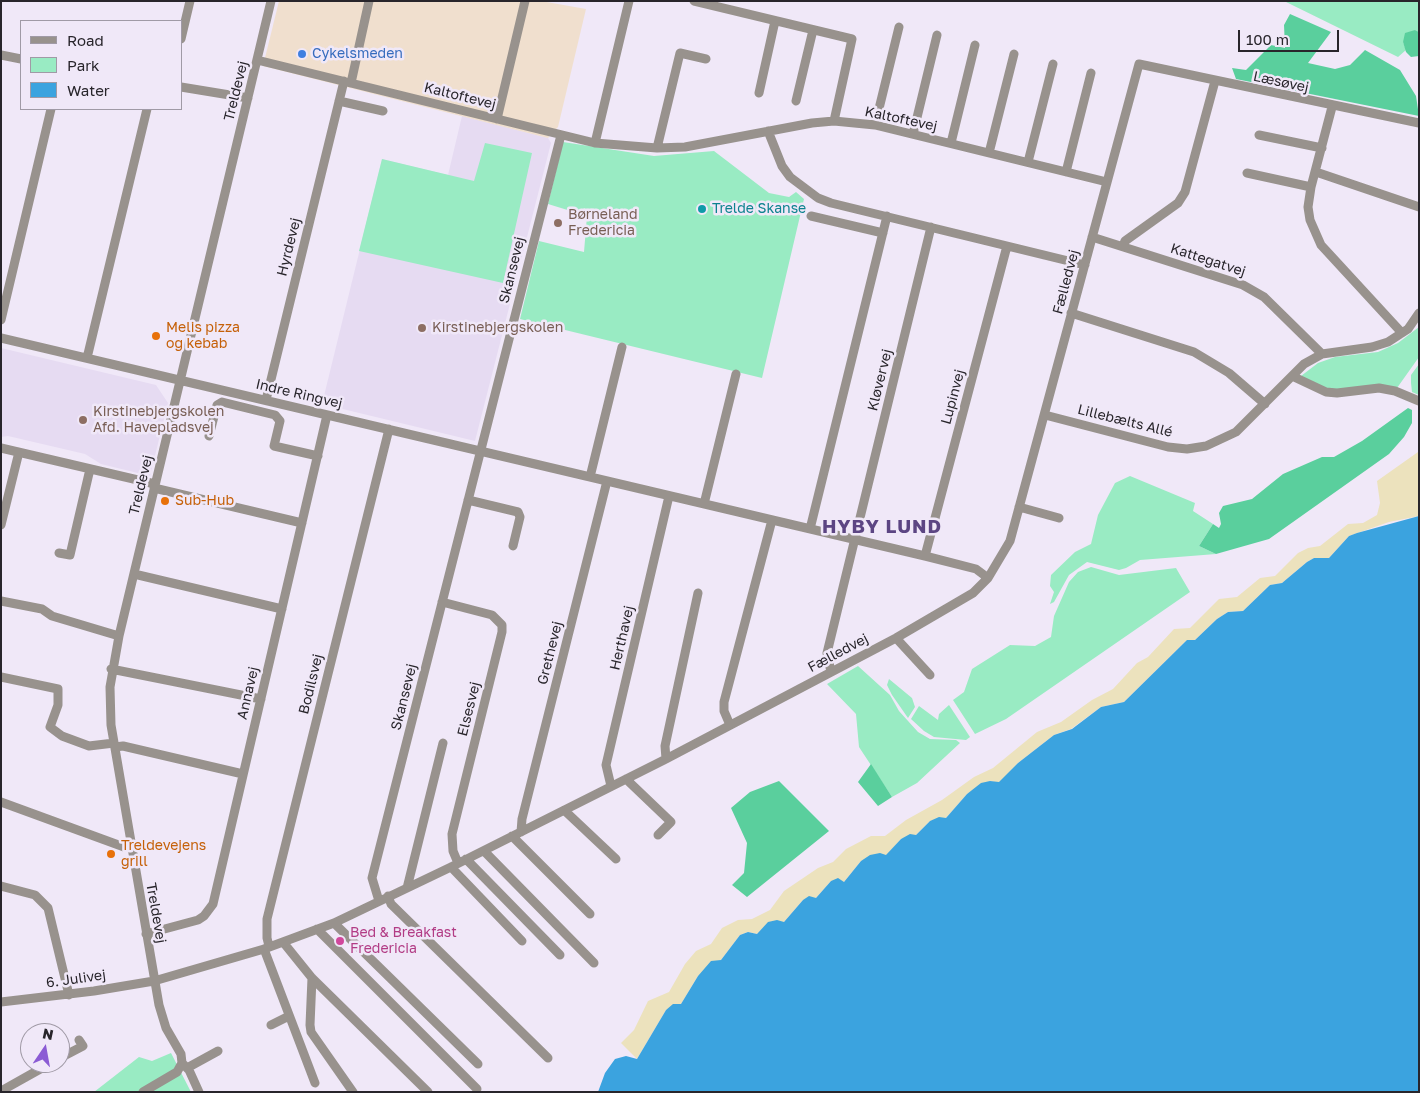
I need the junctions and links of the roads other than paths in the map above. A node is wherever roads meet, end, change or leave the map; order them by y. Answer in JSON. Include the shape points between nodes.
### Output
{"nodes":[{"id":1,"x":190,"y":1,"type":"edge"},
{"id":2,"x":272,"y":1,"type":"edge"},
{"id":3,"x":369,"y":1,"type":"edge"},
{"id":4,"x":525,"y":1,"type":"edge"},
{"id":5,"x":629,"y":1,"type":"edge"},
{"id":6,"x":694,"y":1,"type":"edge"},
{"id":7,"x":775,"y":21,"type":"junction"},
{"id":8,"x":899,"y":27,"type":"dead end"},
{"id":9,"x":813,"y":30,"type":"junction"},
{"id":10,"x":182,"y":35,"type":"edge"},
{"id":11,"x":937,"y":35,"type":"dead end"},
{"id":12,"x":975,"y":45,"type":"dead end"},
{"id":13,"x":1014,"y":54,"type":"dead end"},
{"id":14,"x":1,"y":55,"type":"edge"},
{"id":15,"x":20,"y":59,"type":"edge"},
{"id":16,"x":706,"y":59,"type":"dead end"},
{"id":17,"x":257,"y":60,"type":"junction"},
{"id":18,"x":1053,"y":64,"type":"dead end"},
{"id":19,"x":1139,"y":64,"type":"joint"},
{"id":20,"x":1091,"y":73,"type":"dead end"},
{"id":21,"x":1215,"y":81,"type":"junction"},
{"id":22,"x":347,"y":82,"type":"junction"},
{"id":23,"x":182,"y":87,"type":"edge"},
{"id":24,"x":759,"y":93,"type":"dead end"},
{"id":25,"x":248,"y":98,"type":"junction"},
{"id":26,"x":339,"y":101,"type":"junction"},
{"id":27,"x":796,"y":101,"type":"dead end"},
{"id":28,"x":1332,"y":107,"type":"junction"},
{"id":29,"x":51,"y":110,"type":"edge"},
{"id":30,"x":147,"y":110,"type":"edge"},
{"id":31,"x":383,"y":111,"type":"dead end"},
{"id":32,"x":497,"y":119,"type":"junction"},
{"id":33,"x":834,"y":122,"type":"junction"},
{"id":34,"x":1419,"y":124,"type":"edge"},
{"id":35,"x":875,"y":125,"type":"junction"},
{"id":36,"x":768,"y":131,"type":"junction"},
{"id":37,"x":913,"y":134,"type":"junction"},
{"id":38,"x":561,"y":135,"type":"junction"},
{"id":39,"x":1259,"y":135,"type":"dead end"},
{"id":40,"x":595,"y":143,"type":"junction"},
{"id":41,"x":951,"y":143,"type":"junction"},
{"id":42,"x":657,"y":148,"type":"junction"},
{"id":43,"x":1322,"y":148,"type":"junction"},
{"id":44,"x":989,"y":153,"type":"junction"},
{"id":45,"x":1028,"y":162,"type":"junction"},
{"id":46,"x":1066,"y":172,"type":"junction"},
{"id":47,"x":1316,"y":172,"type":"junction"},
{"id":48,"x":1247,"y":173,"type":"dead end"},
{"id":49,"x":1107,"y":182,"type":"junction"},
{"id":50,"x":1311,"y":187,"type":"junction"},
{"id":51,"x":1419,"y":207,"type":"edge"},
{"id":52,"x":811,"y":216,"type":"dead end"},
{"id":53,"x":887,"y":216,"type":"junction"},
{"id":54,"x":931,"y":227,"type":"junction"},
{"id":55,"x":883,"y":233,"type":"junction"},
{"id":56,"x":1092,"y":237,"type":"junction"},
{"id":57,"x":1007,"y":246,"type":"junction"},
{"id":58,"x":1123,"y":246,"type":"junction"},
{"id":59,"x":1085,"y":265,"type":"junction"},
{"id":60,"x":1071,"y":313,"type":"junction"},
{"id":61,"x":1418,"y":315,"type":"edge"},
{"id":62,"x":1,"y":320,"type":"edge"},
{"id":63,"x":1402,"y":333,"type":"junction"},
{"id":64,"x":1,"y":338,"type":"edge"},
{"id":65,"x":622,"y":347,"type":"dead end"},
{"id":66,"x":1322,"y":354,"type":"junction"},
{"id":67,"x":87,"y":358,"type":"junction"},
{"id":68,"x":736,"y":374,"type":"dead end"},
{"id":69,"x":1292,"y":376,"type":"junction"},
{"id":70,"x":180,"y":381,"type":"junction"},
{"id":71,"x":266,"y":400,"type":"junction"},
{"id":72,"x":1419,"y":401,"type":"edge"},
{"id":73,"x":1264,"y":404,"type":"junction"},
{"id":74,"x":328,"y":415,"type":"junction"},
{"id":75,"x":1045,"y":415,"type":"junction"},
{"id":76,"x":389,"y":430,"type":"junction"},
{"id":77,"x":209,"y":436,"type":"dead end"},
{"id":78,"x":1,"y":448,"type":"edge"},
{"id":79,"x":480,"y":451,"type":"junction"},
{"id":80,"x":19,"y":452,"type":"junction"},
{"id":81,"x":318,"y":456,"type":"junction"},
{"id":82,"x":90,"y":469,"type":"junction"},
{"id":83,"x":590,"y":477,"type":"junction"},
{"id":84,"x":607,"y":481,"type":"junction"},
{"id":85,"x":155,"y":486,"type":"junction"},
{"id":86,"x":670,"y":496,"type":"junction"},
{"id":87,"x":468,"y":500,"type":"junction"},
{"id":88,"x":704,"y":504,"type":"junction"},
{"id":89,"x":1020,"y":507,"type":"junction"},
{"id":90,"x":1059,"y":518,"type":"dead end"},
{"id":91,"x":772,"y":520,"type":"junction"},
{"id":92,"x":302,"y":523,"type":"junction"},
{"id":93,"x":1,"y":526,"type":"edge"},
{"id":94,"x":810,"y":529,"type":"junction"},
{"id":95,"x":855,"y":539,"type":"junction"},
{"id":96,"x":513,"y":546,"type":"dead end"},
{"id":97,"x":59,"y":553,"type":"dead end"},
{"id":98,"x":925,"y":556,"type":"junction"},
{"id":99,"x":134,"y":574,"type":"junction"},
{"id":100,"x":988,"y":578,"type":"junction"},
{"id":101,"x":698,"y":593,"type":"dead end"},
{"id":102,"x":1,"y":601,"type":"edge"},
{"id":103,"x":442,"y":602,"type":"junction"},
{"id":104,"x":282,"y":609,"type":"junction"},
{"id":105,"x":119,"y":636,"type":"junction"},
{"id":106,"x":896,"y":638,"type":"junction"},
{"id":107,"x":111,"y":669,"type":"junction"},
{"id":108,"x":831,"y":672,"type":"junction"},
{"id":109,"x":930,"y":675,"type":"dead end"},
{"id":110,"x":1,"y":677,"type":"edge"},
{"id":111,"x":261,"y":700,"type":"junction"},
{"id":112,"x":730,"y":725,"type":"junction"},
{"id":113,"x":442,"y":743,"type":"dead end"},
{"id":114,"x":114,"y":745,"type":"junction"},
{"id":115,"x":666,"y":758,"type":"junction"},
{"id":116,"x":243,"y":774,"type":"junction"},
{"id":117,"x":626,"y":779,"type":"junction"},
{"id":118,"x":611,"y":786,"type":"junction"},
{"id":119,"x":1,"y":802,"type":"edge"},
{"id":120,"x":564,"y":810,"type":"junction"},
{"id":121,"x":516,"y":834,"type":"junction"},
{"id":122,"x":658,"y":835,"type":"dead end"},
{"id":123,"x":130,"y":847,"type":"junction"},
{"id":124,"x":484,"y":850,"type":"junction"},
{"id":125,"x":616,"y":859,"type":"dead end"},
{"id":126,"x":458,"y":863,"type":"junction"},
{"id":127,"x":1,"y":886,"type":"edge"},
{"id":128,"x":407,"y":888,"type":"junction"},
{"id":129,"x":388,"y":896,"type":"junction"},
{"id":130,"x":379,"y":901,"type":"junction"},
{"id":131,"x":590,"y":914,"type":"dead end"},
{"id":132,"x":334,"y":922,"type":"junction"},
{"id":133,"x":316,"y":930,"type":"junction"},
{"id":134,"x":146,"y":934,"type":"junction"},
{"id":135,"x":522,"y":941,"type":"dead end"},
{"id":136,"x":283,"y":942,"type":"junction"},
{"id":137,"x":267,"y":948,"type":"junction"},
{"id":138,"x":560,"y":955,"type":"dead end"},
{"id":139,"x":594,"y":963,"type":"dead end"},
{"id":140,"x":312,"y":978,"type":"junction"},
{"id":141,"x":154,"y":981,"type":"junction"},
{"id":142,"x":69,"y":994,"type":"junction"},
{"id":143,"x":1,"y":1002,"type":"edge"},
{"id":144,"x":289,"y":1016,"type":"junction"},
{"id":145,"x":271,"y":1025,"type":"dead end"},
{"id":146,"x":79,"y":1040,"type":"dead end"},
{"id":147,"x":218,"y":1051,"type":"dead end"},
{"id":148,"x":70,"y":1053,"type":"edge"},
{"id":149,"x":548,"y":1058,"type":"dead end"},
{"id":150,"x":478,"y":1064,"type":"dead end"},
{"id":151,"x":184,"y":1065,"type":"junction"},
{"id":152,"x":33,"y":1073,"type":"edge"},
{"id":153,"x":315,"y":1083,"type":"dead end"},
{"id":154,"x":477,"y":1090,"type":"dead end"},
{"id":155,"x":1,"y":1091,"type":"edge"},
{"id":156,"x":143,"y":1092,"type":"edge"},
{"id":157,"x":199,"y":1092,"type":"edge"},
{"id":158,"x":353,"y":1092,"type":"edge"},
{"id":159,"x":428,"y":1092,"type":"edge"}],
"edges":[{"from":1,"to":10,"type":"street"},
{"from":2,"to":17,"type":"street","name":"Treldevej"},
{"from":3,"to":22,"type":"street","name":"Hyrdevej"},
{"from":4,"to":32,"type":"street"},
{"from":5,"to":40,"type":"street"},
{"from":6,"to":7,"type":"street"},
{"from":7,"to":9,"type":"street"},
{"from":7,"to":24,"type":"street"},
{"from":8,"to":35,"type":"street"},
{"from":9,"to":27,"type":"street"},
{"from":9,"to":33,"type":"street","via":[[852,39]]},
{"from":11,"to":37,"type":"street"},
{"from":12,"to":41,"type":"street"},
{"from":13,"to":44,"type":"street"},
{"from":14,"to":15,"type":"street"},
{"from":16,"to":42,"type":"street","via":[[680,53]]},
{"from":17,"to":22,"type":"street","name":"Kaltoftevej"},
{"from":17,"to":25,"type":"street","name":"Treldevej"},
{"from":18,"to":45,"type":"street"},
{"from":19,"to":21,"type":"street","name":"Læsøvej"},
{"from":19,"to":49,"type":"street","name":"Fælledvej"},
{"from":20,"to":46,"type":"street"},
{"from":21,"to":28,"type":"street","name":"Læsøvej"},
{"from":21,"to":58,"type":"street","via":[[1185,192],[1178,203],[1125,241]]},
{"from":22,"to":26,"type":"street","name":"Hyrdevej"},
{"from":22,"to":32,"type":"street","name":"Kaltoftevej"},
{"from":23,"to":25,"type":"street"},
{"from":25,"to":70,"type":"street","name":"Treldevej"},
{"from":26,"to":31,"type":"street"},
{"from":26,"to":71,"type":"street","name":"Hyrdevej"},
{"from":28,"to":34,"type":"street","name":"Læsøvej"},
{"from":28,"to":43,"type":"street"},
{"from":29,"to":62,"type":"street"},
{"from":30,"to":67,"type":"street"},
{"from":32,"to":38,"type":"street","name":"Kaltoftevej"},
{"from":33,"to":35,"type":"street","name":"Kaltoftevej"},
{"from":33,"to":36,"type":"street","name":"Kaltoftevej"},
{"from":35,"to":37,"type":"street","name":"Kaltoftevej"},
{"from":36,"to":42,"type":"street","name":"Kaltoftevej","via":[[685,147]]},
{"from":36,"to":53,"type":"street","via":[[782,166],[808,192],[832,203]]},
{"from":37,"to":41,"type":"street","name":"Kaltoftevej"},
{"from":38,"to":40,"type":"street","name":"Kaltoftevej"},
{"from":38,"to":79,"type":"street","name":"Skansevej"},
{"from":39,"to":43,"type":"street"},
{"from":40,"to":42,"type":"street","name":"Kaltoftevej"},
{"from":41,"to":44,"type":"street","name":"Kaltoftevej"},
{"from":43,"to":47,"type":"street"},
{"from":44,"to":45,"type":"street","name":"Kaltoftevej"},
{"from":45,"to":46,"type":"street","name":"Kaltoftevej"},
{"from":46,"to":49,"type":"street","name":"Kaltoftevej"},
{"from":47,"to":50,"type":"street"},
{"from":47,"to":51,"type":"street"},
{"from":48,"to":50,"type":"street"},
{"from":49,"to":56,"type":"street","name":"Fælledvej"},
{"from":50,"to":63,"type":"street","via":[[1310,220],[1321,245]]},
{"from":52,"to":55,"type":"street"},
{"from":53,"to":54,"type":"street"},
{"from":53,"to":55,"type":"street"},
{"from":54,"to":57,"type":"street"},
{"from":54,"to":95,"type":"street","name":"Kløvervej"},
{"from":55,"to":94,"type":"street"},
{"from":56,"to":58,"type":"street","name":"Kattegatvej"},
{"from":56,"to":59,"type":"street","name":"Fælledvej"},
{"from":57,"to":59,"type":"street"},
{"from":57,"to":98,"type":"street","name":"Lupinvej"},
{"from":58,"to":66,"type":"street","name":"Kattegatvej","via":[[1243,285],[1264,297]]},
{"from":59,"to":60,"type":"street","name":"Fælledvej"},
{"from":60,"to":73,"type":"street","via":[[1194,352],[1229,373]]},
{"from":60,"to":75,"type":"street","name":"Fælledvej"},
{"from":61,"to":63,"type":"street","name":"Lillebælts Allé"},
{"from":63,"to":66,"type":"street","name":"Lillebælts Allé","via":[[1372,346]]},
{"from":64,"to":67,"type":"street","name":"Indre Ringvej"},
{"from":65,"to":83,"type":"street"},
{"from":66,"to":69,"type":"street","name":"Lillebælts Allé","via":[[1304,364]]},
{"from":67,"to":70,"type":"street","name":"Indre Ringvej"},
{"from":68,"to":88,"type":"street"},
{"from":69,"to":72,"type":"street","via":[[1326,392],[1379,388]]},
{"from":69,"to":73,"type":"street","name":"Lillebælts Allé"},
{"from":70,"to":71,"type":"street","name":"Indre Ringvej"},
{"from":70,"to":85,"type":"street","name":"Treldevej"},
{"from":71,"to":74,"type":"street","name":"Indre Ringvej"},
{"from":73,"to":75,"type":"street","name":"Lillebælts Allé","via":[[1236,432],[1221,440],[1187,449]]},
{"from":74,"to":76,"type":"street","name":"Indre Ringvej"},
{"from":74,"to":81,"type":"street","name":"Annavej"},
{"from":75,"to":89,"type":"street","name":"Fælledvej"},
{"from":76,"to":79,"type":"street","name":"Indre Ringvej"},
{"from":76,"to":137,"type":"street","name":"Bodilsvej","via":[[267,919]]},
{"from":77,"to":81,"type":"street","via":[[217,405],[222,402],[276,415],[280,421],[274,446]]},
{"from":78,"to":80,"type":"street"},
{"from":79,"to":83,"type":"street","name":"Indre Ringvej"},
{"from":79,"to":87,"type":"street","name":"Skansevej"},
{"from":80,"to":82,"type":"street"},
{"from":80,"to":93,"type":"street"},
{"from":81,"to":92,"type":"street","name":"Annavej"},
{"from":82,"to":85,"type":"street"},
{"from":82,"to":97,"type":"street","via":[[70,555]]},
{"from":83,"to":84,"type":"street","name":"Indre Ringvej"},
{"from":84,"to":86,"type":"street","name":"Indre Ringvej"},
{"from":84,"to":121,"type":"street","name":"Grethevej"},
{"from":85,"to":92,"type":"street"},
{"from":85,"to":99,"type":"street","name":"Treldevej"},
{"from":86,"to":88,"type":"street","name":"Indre Ringvej"},
{"from":86,"to":118,"type":"street","name":"Herthavej","via":[[606,765]]},
{"from":87,"to":96,"type":"street","via":[[518,512],[520,517]]},
{"from":87,"to":103,"type":"street","name":"Skansevej"},
{"from":88,"to":91,"type":"street","name":"Indre Ringvej"},
{"from":89,"to":90,"type":"street"},
{"from":89,"to":100,"type":"street","name":"Fælledvej","via":[[1005,553]]},
{"from":91,"to":94,"type":"street","name":"Indre Ringvej"},
{"from":91,"to":112,"type":"street","via":[[724,702]]},
{"from":92,"to":104,"type":"street","name":"Annavej"},
{"from":94,"to":95,"type":"street","name":"Indre Ringvej"},
{"from":95,"to":98,"type":"street","name":"Indre Ringvej"},
{"from":95,"to":108,"type":"street","name":"Kløvervej","via":[[827,652]]},
{"from":98,"to":100,"type":"street","name":"Indre Ringvej","via":[[976,569]]},
{"from":99,"to":104,"type":"street"},
{"from":99,"to":105,"type":"street","name":"Treldevej"},
{"from":100,"to":106,"type":"street","name":"Fælledvej","via":[[958,603]]},
{"from":101,"to":115,"type":"street"},
{"from":102,"to":105,"type":"street","via":[[42,609],[52,616]]},
{"from":103,"to":126,"type":"street","name":"Elsesvej","via":[[492,615],[502,625],[452,834]]},
{"from":103,"to":130,"type":"street","name":"Skansevej","via":[[372,878]]},
{"from":104,"to":111,"type":"street","name":"Annavej"},
{"from":105,"to":107,"type":"street","name":"Treldevej"},
{"from":106,"to":108,"type":"street","name":"Fælledvej"},
{"from":106,"to":109,"type":"street"},
{"from":107,"to":111,"type":"street"},
{"from":107,"to":114,"type":"street","name":"Treldevej"},
{"from":108,"to":112,"type":"street","name":"Fælledvej"},
{"from":110,"to":114,"type":"street","via":[[58,689],[58,705],[50,727],[62,736],[89,746]]},
{"from":111,"to":116,"type":"street","name":"Annavej"},
{"from":112,"to":115,"type":"street","name":"Fælledvej"},
{"from":113,"to":128,"type":"street"},
{"from":114,"to":116,"type":"street"},
{"from":114,"to":123,"type":"street","name":"Treldevej"},
{"from":115,"to":117,"type":"street","name":"Fælledvej"},
{"from":116,"to":134,"type":"street","name":"Annavej","via":[[210,910],[198,920]]},
{"from":117,"to":118,"type":"street","name":"Fælledvej"},
{"from":117,"to":122,"type":"street","via":[[671,822]]},
{"from":118,"to":120,"type":"street","name":"Fælledvej"},
{"from":119,"to":123,"type":"street"},
{"from":120,"to":121,"type":"street","name":"Fælledvej"},
{"from":120,"to":125,"type":"street"},
{"from":121,"to":124,"type":"street","name":"Fælledvej"},
{"from":121,"to":131,"type":"street"},
{"from":123,"to":134,"type":"street","name":"Treldevej"},
{"from":124,"to":126,"type":"street","name":"Fælledvej"},
{"from":124,"to":139,"type":"street"},
{"from":126,"to":128,"type":"street","name":"Fælledvej"},
{"from":126,"to":135,"type":"street"},
{"from":126,"to":138,"type":"street"},
{"from":127,"to":142,"type":"street","via":[[35,895],[48,908]]},
{"from":128,"to":129,"type":"street","name":"Fælledvej"},
{"from":129,"to":130,"type":"street","name":"Fælledvej"},
{"from":129,"to":149,"type":"street","via":[[392,904]]},
{"from":130,"to":132,"type":"street","name":"Fælledvej"},
{"from":132,"to":133,"type":"street","name":"Fælledvej"},
{"from":132,"to":150,"type":"street"},
{"from":133,"to":136,"type":"street","name":"Fælledvej"},
{"from":133,"to":154,"type":"street"},
{"from":134,"to":141,"type":"street","name":"Treldevej"},
{"from":136,"to":137,"type":"street","name":"Fælledvej"},
{"from":136,"to":140,"type":"street"},
{"from":137,"to":141,"type":"street","name":"Fælledvej"},
{"from":137,"to":144,"type":"street"},
{"from":140,"to":158,"type":"street","via":[[312,1032]]},
{"from":140,"to":159,"type":"street"},
{"from":141,"to":142,"type":"street","name":"6. Julivej"},
{"from":141,"to":151,"type":"street","name":"Treldevej","via":[[166,1028]]},
{"from":142,"to":143,"type":"street","name":"6. Julivej"},
{"from":144,"to":145,"type":"street"},
{"from":144,"to":153,"type":"street"},
{"from":146,"to":148,"type":"street","via":[[83,1046]]},
{"from":147,"to":151,"type":"street"},
{"from":151,"to":156,"type":"street","via":[[178,1072]]},
{"from":151,"to":157,"type":"street","name":"Treldevej"},
{"from":152,"to":155,"type":"street"}]}
